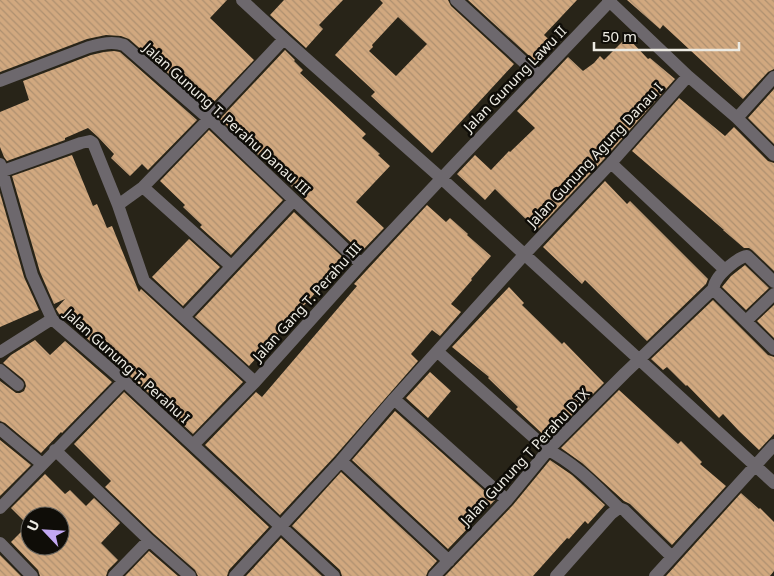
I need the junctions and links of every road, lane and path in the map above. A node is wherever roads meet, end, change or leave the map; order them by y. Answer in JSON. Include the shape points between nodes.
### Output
{"nodes":[{"id":1,"x":242,"y":0,"type":"edge"},
{"id":2,"x":456,"y":0,"type":"edge"},
{"id":3,"x":610,"y":1,"type":"edge"},
{"id":4,"x":284,"y":39,"type":"junction"},
{"id":5,"x":539,"y":76,"type":"junction"},
{"id":6,"x":688,"y":76,"type":"junction"},
{"id":7,"x":774,"y":77,"type":"edge"},
{"id":8,"x":0,"y":81,"type":"edge"},
{"id":9,"x":737,"y":118,"type":"junction"},
{"id":10,"x":209,"y":119,"type":"junction"},
{"id":11,"x":774,"y":155,"type":"edge"},
{"id":12,"x":611,"y":163,"type":"junction"},
{"id":13,"x":1,"y":169,"type":"edge"},
{"id":14,"x":441,"y":178,"type":"junction"},
{"id":15,"x":143,"y":187,"type":"junction"},
{"id":16,"x":294,"y":200,"type":"junction"},
{"id":17,"x":118,"y":205,"type":"junction"},
{"id":18,"x":524,"y":255,"type":"junction"},
{"id":19,"x":361,"y":264,"type":"junction"},
{"id":20,"x":232,"y":266,"type":"junction"},
{"id":21,"x":725,"y":270,"type":"junction"},
{"id":22,"x":774,"y":282,"type":"edge"},
{"id":23,"x":713,"y":289,"type":"junction"},
{"id":24,"x":774,"y":294,"type":"edge"},
{"id":25,"x":184,"y":317,"type":"junction"},
{"id":26,"x":52,"y":319,"type":"junction"},
{"id":27,"x":746,"y":321,"type":"junction"},
{"id":28,"x":774,"y":349,"type":"edge"},
{"id":29,"x":0,"y":352,"type":"edge"},
{"id":30,"x":438,"y":352,"type":"junction"},
{"id":31,"x":639,"y":360,"type":"junction"},
{"id":32,"x":0,"y":370,"type":"edge"},
{"id":33,"x":124,"y":381,"type":"junction"},
{"id":34,"x":255,"y":382,"type":"junction"},
{"id":35,"x":18,"y":385,"type":"dead end"},
{"id":36,"x":394,"y":399,"type":"junction"},
{"id":37,"x":0,"y":429,"type":"edge"},
{"id":38,"x":774,"y":444,"type":"edge"},
{"id":39,"x":193,"y":445,"type":"junction"},
{"id":40,"x":56,"y":450,"type":"junction"},
{"id":41,"x":548,"y":450,"type":"junction"},
{"id":42,"x":341,"y":461,"type":"junction"},
{"id":43,"x":42,"y":464,"type":"junction"},
{"id":44,"x":756,"y":465,"type":"junction"},
{"id":45,"x":774,"y":483,"type":"edge"},
{"id":46,"x":507,"y":500,"type":"junction"},
{"id":47,"x":0,"y":508,"type":"edge"},
{"id":48,"x":619,"y":508,"type":"junction"},
{"id":49,"x":280,"y":527,"type":"junction"},
{"id":50,"x":149,"y":540,"type":"junction"},
{"id":51,"x":0,"y":543,"type":"edge"},
{"id":52,"x":672,"y":557,"type":"junction"},
{"id":53,"x":449,"y":561,"type":"junction"},
{"id":54,"x":32,"y":576,"type":"edge"},
{"id":55,"x":114,"y":576,"type":"edge"},
{"id":56,"x":190,"y":576,"type":"edge"},
{"id":57,"x":235,"y":576,"type":"edge"},
{"id":58,"x":334,"y":576,"type":"edge"},
{"id":59,"x":434,"y":576,"type":"edge"},
{"id":60,"x":556,"y":576,"type":"edge"},
{"id":61,"x":655,"y":576,"type":"edge"}],
"edges":[{"from":1,"to":4,"type":"street"},
{"from":2,"to":5,"type":"street"},
{"from":3,"to":5,"type":"street","name":"Jalan Gunung Lawu II"},
{"from":3,"to":6,"type":"street"},
{"from":4,"to":10,"type":"street"},
{"from":4,"to":14,"type":"street"},
{"from":5,"to":14,"type":"street","name":"Jalan Gunung Lawu II"},
{"from":6,"to":9,"type":"street"},
{"from":6,"to":12,"type":"street","name":"Jalan Gunung Agung Danau I"},
{"from":7,"to":9,"type":"street"},
{"from":8,"to":10,"type":"street","name":"Jalan Gunung T. Perahu Danau III","via":[[90,47],[118,43]]},
{"from":9,"to":11,"type":"street"},
{"from":10,"to":15,"type":"street"},
{"from":10,"to":16,"type":"street","name":"Jalan Gunung T. Perahu Danau III"},
{"from":12,"to":18,"type":"street","name":"Jalan Gunung Agung Danau I"},
{"from":12,"to":21,"type":"street"},
{"from":13,"to":17,"type":"street","via":[[90,141]]},
{"from":13,"to":26,"type":"street","name":"Jalan Gunung T. Perahu I","via":[[32,275]]},
{"from":14,"to":18,"type":"street"},
{"from":14,"to":19,"type":"street","name":"Jalan Gang T. Perahu III"},
{"from":15,"to":17,"type":"street"},
{"from":15,"to":20,"type":"street"},
{"from":16,"to":19,"type":"street","name":"Jalan Gunung T. Perahu Danau III"},
{"from":16,"to":20,"type":"street"},
{"from":17,"to":25,"type":"street","via":[[144,281]]},
{"from":18,"to":30,"type":"street"},
{"from":18,"to":31,"type":"street"},
{"from":19,"to":34,"type":"street","name":"Jalan Gang T. Perahu III"},
{"from":20,"to":25,"type":"street"},
{"from":21,"to":22,"type":"street","via":[[747,256]]},
{"from":21,"to":23,"type":"street","name":"Jalan Gunung T Perahu D.IX"},
{"from":23,"to":27,"type":"street"},
{"from":23,"to":31,"type":"street","name":"Jalan Gunung T Perahu D.IX"},
{"from":24,"to":27,"type":"street"},
{"from":25,"to":34,"type":"street"},
{"from":26,"to":29,"type":"street"},
{"from":26,"to":33,"type":"street","name":"Jalan Gunung T. Perahu I"},
{"from":27,"to":28,"type":"street"},
{"from":30,"to":36,"type":"street"},
{"from":30,"to":41,"type":"street"},
{"from":31,"to":41,"type":"street","name":"Jalan Gunung T Perahu D.IX"},
{"from":31,"to":44,"type":"street"},
{"from":32,"to":35,"type":"street"},
{"from":33,"to":39,"type":"street","name":"Jalan Gunung T. Perahu I"},
{"from":33,"to":40,"type":"street"},
{"from":34,"to":39,"type":"street","name":"Jalan Gang T. Perahu III"},
{"from":36,"to":42,"type":"street"},
{"from":36,"to":46,"type":"street"},
{"from":37,"to":43,"type":"street"},
{"from":38,"to":44,"type":"street"},
{"from":39,"to":49,"type":"street","name":"Jalan Gunung T. Perahu I"},
{"from":40,"to":43,"type":"street"},
{"from":40,"to":50,"type":"street"},
{"from":41,"to":46,"type":"street","name":"Jalan Gunung T Perahu D.IX"},
{"from":41,"to":48,"type":"street","via":[[570,462]]},
{"from":42,"to":49,"type":"street"},
{"from":42,"to":53,"type":"street"},
{"from":43,"to":47,"type":"street"},
{"from":44,"to":45,"type":"street"},
{"from":44,"to":52,"type":"street"},
{"from":46,"to":53,"type":"street","name":"Jalan Gunung T Perahu D.IX"},
{"from":48,"to":52,"type":"street"},
{"from":48,"to":60,"type":"street"},
{"from":49,"to":57,"type":"street"},
{"from":49,"to":58,"type":"street","name":"Jalan Gunung T. Perahu I"},
{"from":50,"to":55,"type":"street"},
{"from":50,"to":56,"type":"street"},
{"from":51,"to":54,"type":"street"},
{"from":52,"to":61,"type":"street"},
{"from":53,"to":59,"type":"street","name":"Jalan Gunung T Perahu D.IX"}]}
